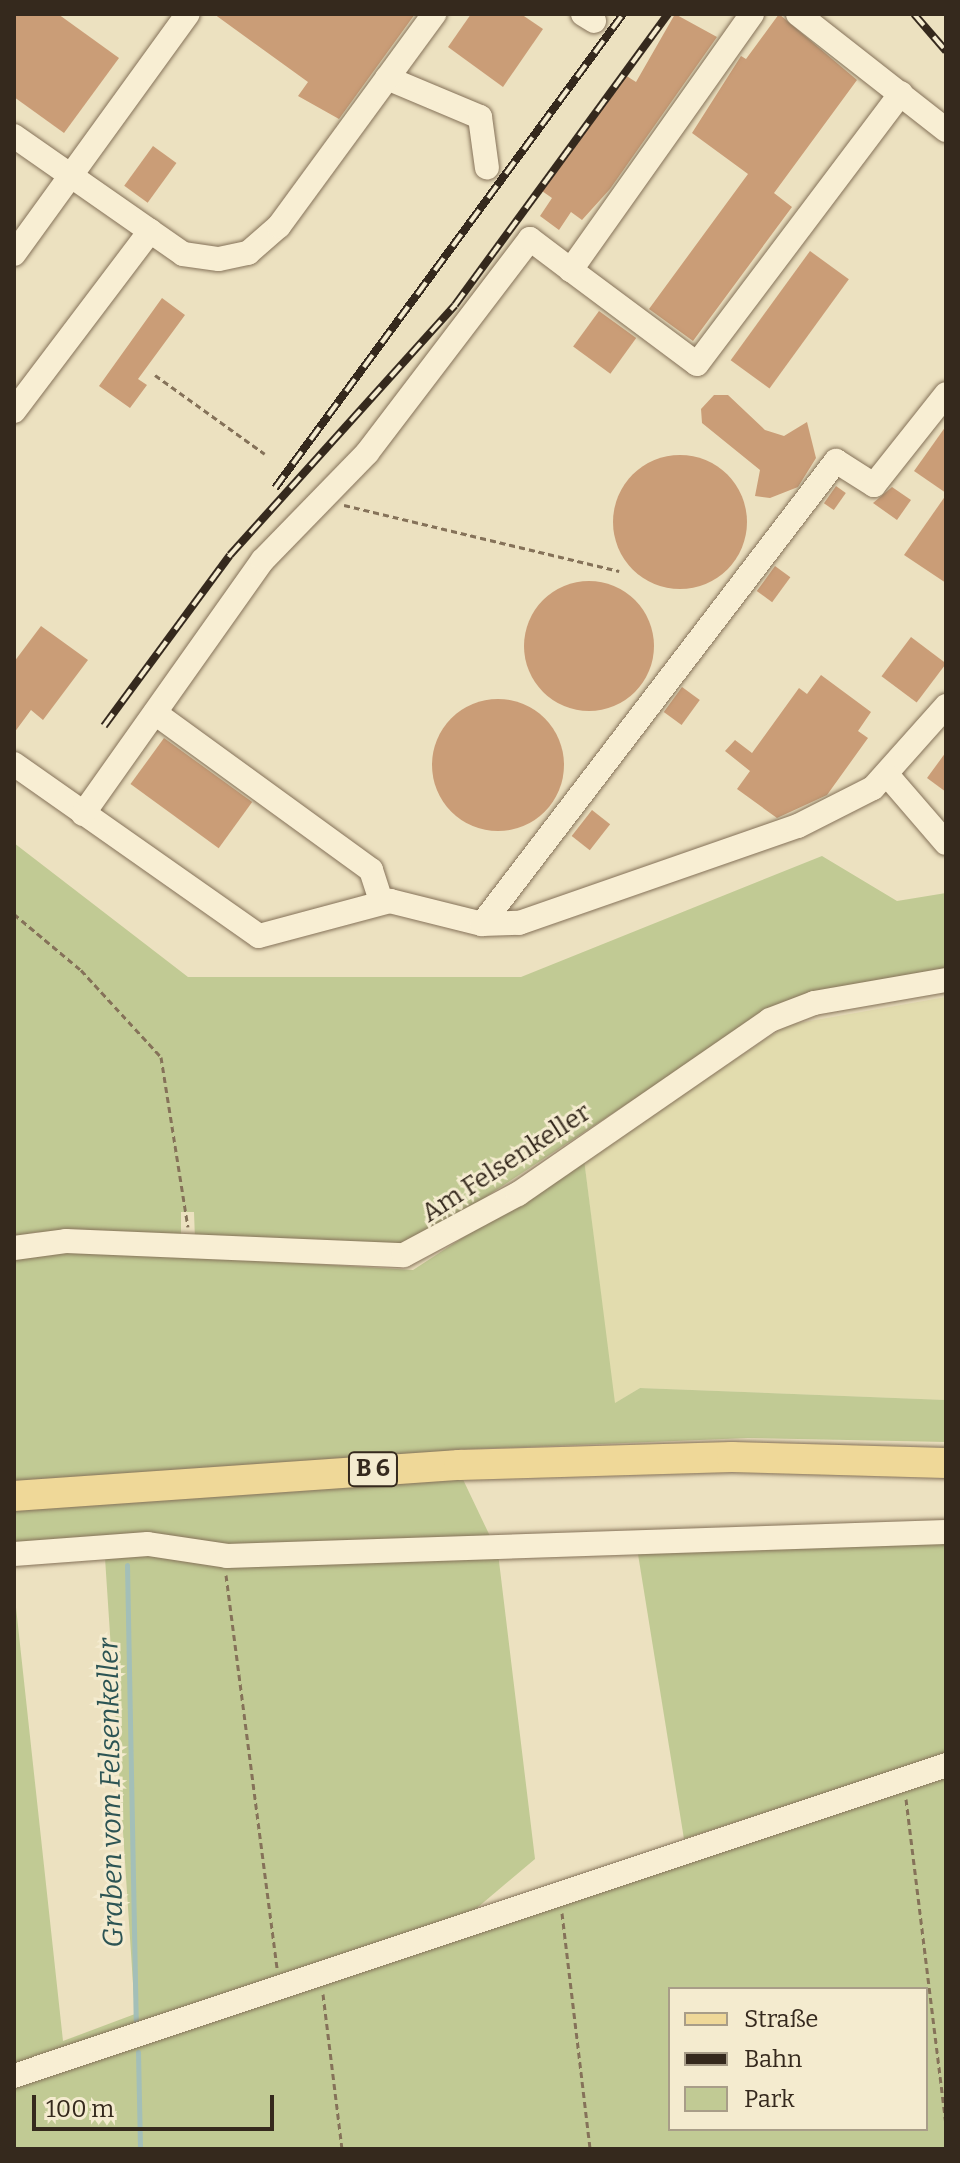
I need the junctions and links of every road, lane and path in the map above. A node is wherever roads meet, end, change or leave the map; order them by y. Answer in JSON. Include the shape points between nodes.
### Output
{"nodes":[{"id":1,"x":188,"y":14,"type":"edge"},
{"id":2,"x":434,"y":14,"type":"edge"},
{"id":3,"x":752,"y":14,"type":"edge"},
{"id":4,"x":798,"y":14,"type":"edge"},
{"id":5,"x":387,"y":78,"type":"junction"},
{"id":6,"x":901,"y":93,"type":"junction"},
{"id":7,"x":946,"y":130,"type":"edge"},
{"id":8,"x":14,"y":136,"type":"edge"},
{"id":9,"x":487,"y":168,"type":"dead end"},
{"id":10,"x":70,"y":177,"type":"junction"},
{"id":11,"x":150,"y":231,"type":"junction"},
{"id":12,"x":14,"y":254,"type":"edge"},
{"id":13,"x":571,"y":270,"type":"junction"},
{"id":14,"x":155,"y":375,"type":"dead end"},
{"id":15,"x":946,"y":394,"type":"edge"},
{"id":16,"x":14,"y":411,"type":"edge"},
{"id":17,"x":265,"y":454,"type":"dead end"},
{"id":18,"x":329,"y":501,"type":"dead end"},
{"id":19,"x":619,"y":571,"type":"dead end"},
{"id":20,"x":946,"y":706,"type":"edge"},
{"id":21,"x":155,"y":713,"type":"junction"},
{"id":22,"x":14,"y":764,"type":"edge"},
{"id":23,"x":889,"y":777,"type":"junction"},
{"id":24,"x":83,"y":814,"type":"junction"},
{"id":25,"x":946,"y":843,"type":"edge"},
{"id":26,"x":381,"y":901,"type":"junction"},
{"id":27,"x":14,"y":914,"type":"edge"},
{"id":28,"x":482,"y":924,"type":"junction"},
{"id":29,"x":946,"y":980,"type":"edge"},
{"id":30,"x":14,"y":1248,"type":"edge"},
{"id":31,"x":186,"y":1251,"type":"junction"},
{"id":32,"x":946,"y":1463,"type":"edge"},
{"id":33,"x":14,"y":1496,"type":"edge"},
{"id":34,"x":946,"y":1532,"type":"edge"},
{"id":35,"x":14,"y":1554,"type":"edge"},
{"id":36,"x":227,"y":1556,"type":"junction"},
{"id":37,"x":946,"y":1765,"type":"edge"},
{"id":38,"x":904,"y":1779,"type":"junction"},
{"id":39,"x":559,"y":1894,"type":"junction"},
{"id":40,"x":321,"y":1974,"type":"junction"},
{"id":41,"x":279,"y":1988,"type":"junction"},
{"id":42,"x":14,"y":2076,"type":"edge"},
{"id":43,"x":946,"y":2125,"type":"edge"},
{"id":44,"x":342,"y":2149,"type":"edge"},
{"id":45,"x":590,"y":2149,"type":"edge"}],
"edges":[{"from":1,"to":10,"type":"street"},
{"from":2,"to":5,"type":"street"},
{"from":3,"to":13,"type":"street"},
{"from":4,"to":6,"type":"street"},
{"from":5,"to":9,"type":"street","via":[[480,117]]},
{"from":5,"to":11,"type":"street","via":[[279,226],[248,253],[219,259],[183,254]]},
{"from":6,"to":7,"type":"street"},
{"from":6,"to":13,"type":"street","via":[[697,364]]},
{"from":8,"to":10,"type":"street"},
{"from":10,"to":11,"type":"street"},
{"from":10,"to":12,"type":"street"},
{"from":11,"to":16,"type":"street"},
{"from":13,"to":21,"type":"street","via":[[530,239],[367,453],[263,560]]},
{"from":14,"to":17,"type":"path"},
{"from":15,"to":28,"type":"street","via":[[874,485],[836,461]]},
{"from":18,"to":19,"type":"path"},
{"from":20,"to":23,"type":"street"},
{"from":21,"to":24,"type":"street"},
{"from":21,"to":26,"type":"street","via":[[371,870]]},
{"from":22,"to":24,"type":"street"},
{"from":23,"to":25,"type":"street"},
{"from":23,"to":28,"type":"street","via":[[798,826],[562,911]]},
{"from":24,"to":26,"type":"street","via":[[259,936]]},
{"from":26,"to":28,"type":"street"},
{"from":27,"to":31,"type":"path","via":[[81,970],[161,1057],[172,1102],[175,1175],[189,1218]]},
{"from":29,"to":31,"type":"street","name":"Am Felsenkeller","via":[[814,1003],[770,1020],[432,1246],[366,1259]]},
{"from":30,"to":31,"type":"street","name":"Am Felsenkeller","via":[[66,1241]]},
{"from":32,"to":33,"type":"main road","number":"B 6","via":[[732,1457],[296,1473]]},
{"from":34,"to":36,"type":"street"},
{"from":35,"to":36,"type":"street","via":[[148,1544]]},
{"from":36,"to":41,"type":"path"},
{"from":37,"to":38,"type":"street"},
{"from":38,"to":39,"type":"street"},
{"from":38,"to":43,"type":"path"},
{"from":39,"to":40,"type":"street"},
{"from":39,"to":45,"type":"path"},
{"from":40,"to":41,"type":"street"},
{"from":40,"to":44,"type":"path"},
{"from":41,"to":42,"type":"street"}]}
